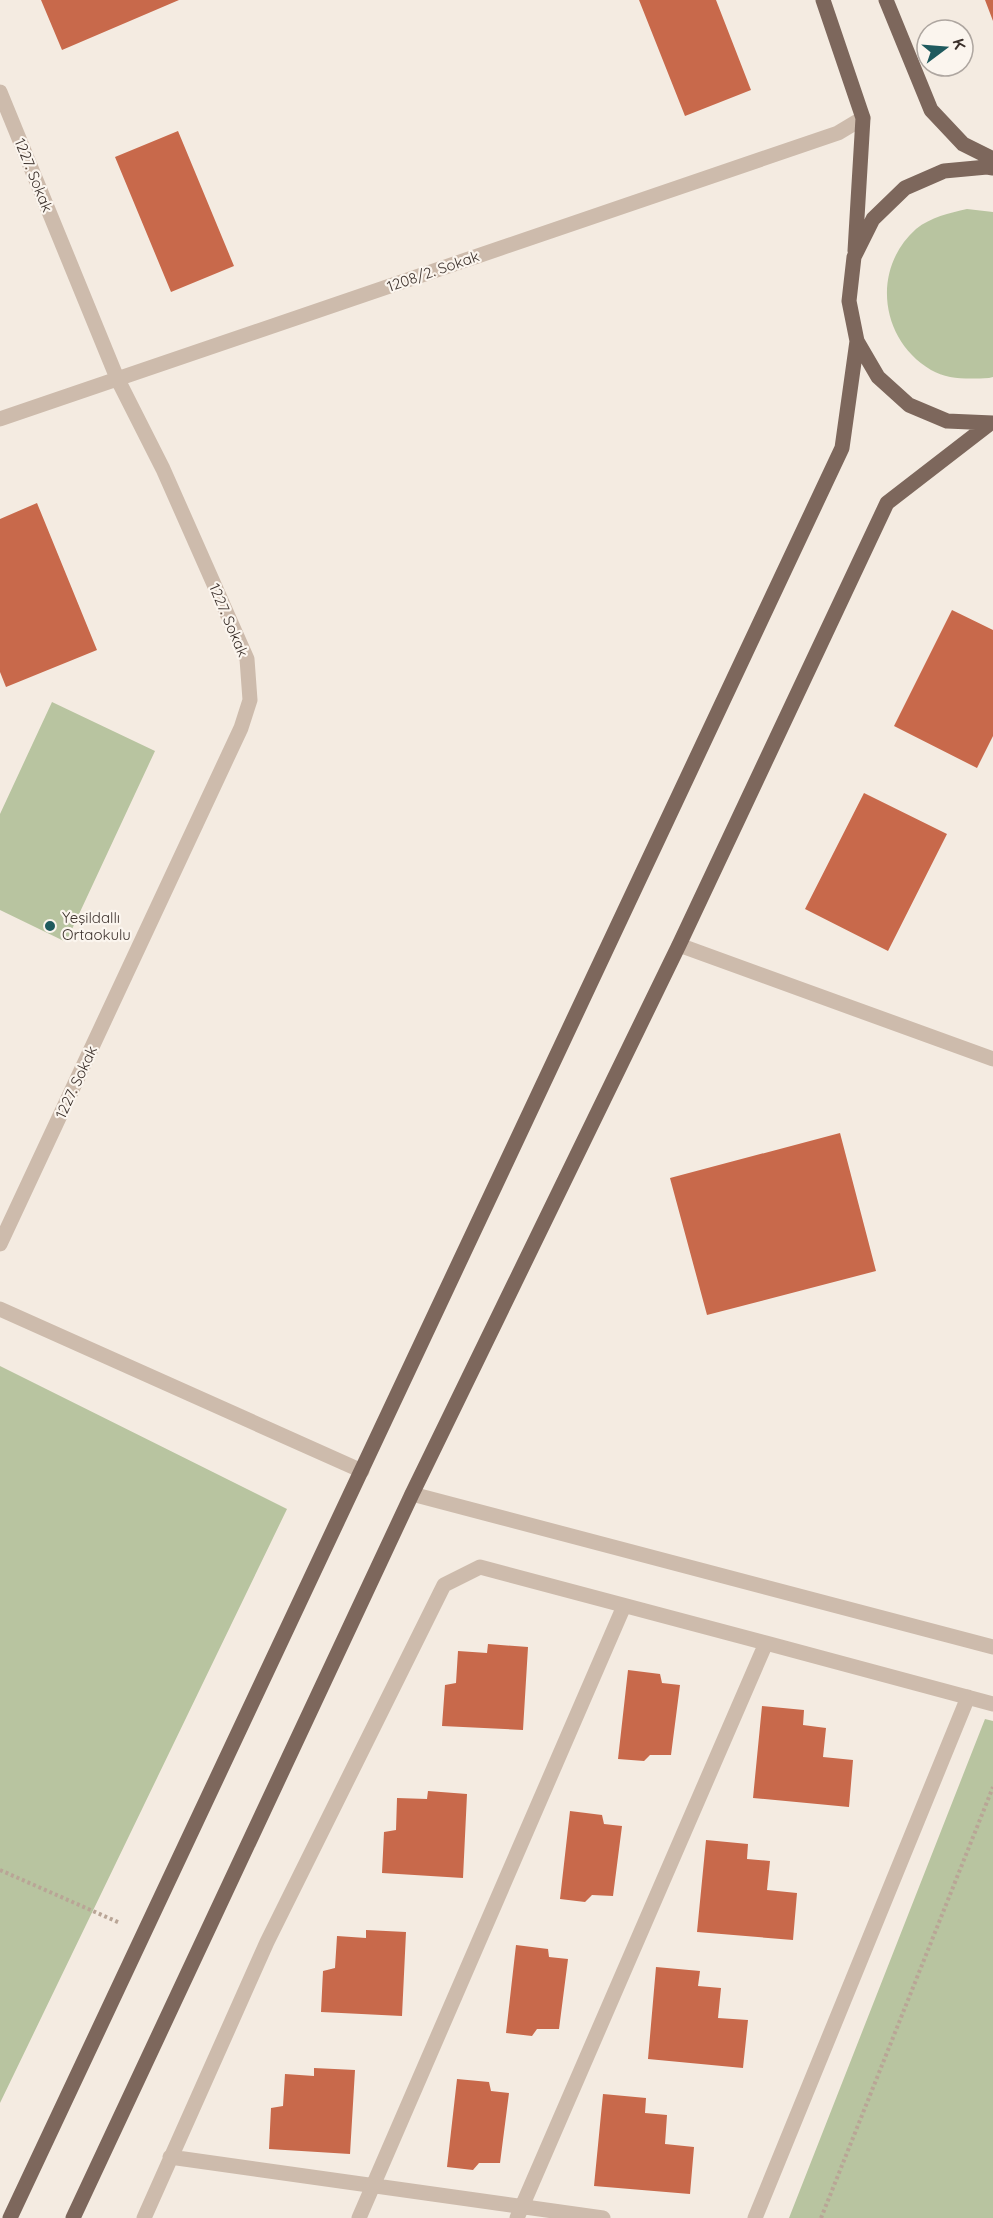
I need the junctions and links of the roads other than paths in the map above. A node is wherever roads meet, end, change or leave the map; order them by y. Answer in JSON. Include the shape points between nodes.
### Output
{"nodes":[{"id":1,"x":823,"y":0,"type":"edge"},
{"id":2,"x":886,"y":0,"type":"edge"},
{"id":3,"x":0,"y":92,"type":"edge"},
{"id":4,"x":863,"y":118,"type":"junction"},
{"id":5,"x":993,"y":159,"type":"edge"},
{"id":6,"x":993,"y":168,"type":"edge"},
{"id":7,"x":854,"y":258,"type":"junction"},
{"id":8,"x":857,"y":341,"type":"junction"},
{"id":9,"x":117,"y":378,"type":"junction"},
{"id":10,"x":0,"y":419,"type":"edge"},
{"id":11,"x":991,"y":424,"type":"edge"},
{"id":12,"x":679,"y":945,"type":"junction"},
{"id":13,"x":993,"y":1059,"type":"edge"},
{"id":14,"x":0,"y":1244,"type":"edge"},
{"id":15,"x":0,"y":1309,"type":"edge"},
{"id":16,"x":362,"y":1471,"type":"junction"},
{"id":17,"x":412,"y":1494,"type":"junction"},
{"id":18,"x":624,"y":1606,"type":"junction"},
{"id":19,"x":766,"y":1642,"type":"junction"},
{"id":20,"x":993,"y":1647,"type":"edge"},
{"id":21,"x":968,"y":1697,"type":"junction"},
{"id":22,"x":993,"y":1704,"type":"edge"},
{"id":23,"x":171,"y":2157,"type":"junction"},
{"id":24,"x":373,"y":2186,"type":"junction"},
{"id":25,"x":519,"y":2212,"type":"edge"},
{"id":26,"x":10,"y":2218,"type":"edge"},
{"id":27,"x":73,"y":2218,"type":"edge"},
{"id":28,"x":144,"y":2218,"type":"edge"},
{"id":29,"x":359,"y":2218,"type":"edge"},
{"id":30,"x":603,"y":2218,"type":"edge"},
{"id":31,"x":755,"y":2218,"type":"edge"}],
"edges":[{"from":1,"to":4,"type":"main road"},
{"from":2,"to":5,"type":"main road","via":[[931,110],[963,144]]},
{"from":3,"to":9,"type":"street","name":"1227. Sokak"},
{"from":4,"to":7,"type":"main road"},
{"from":4,"to":9,"type":"street","name":"1208/2. Sokak","via":[[838,133]]},
{"from":6,"to":7,"type":"main road","via":[[944,171],[905,188],[873,219]]},
{"from":7,"to":8,"type":"main road","via":[[849,301]]},
{"from":8,"to":11,"type":"main road","via":[[878,377],[909,405],[947,421]]},
{"from":8,"to":16,"type":"main road","via":[[842,448]]},
{"from":9,"to":10,"type":"street","name":"1208/2. Sokak"},
{"from":9,"to":14,"type":"street","name":"1227. Sokak","via":[[164,469],[247,660],[250,700],[231,749]]},
{"from":11,"to":12,"type":"main road","via":[[887,503]]},
{"from":12,"to":13,"type":"street"},
{"from":12,"to":17,"type":"main road"},
{"from":15,"to":16,"type":"street"},
{"from":16,"to":26,"type":"main road"},
{"from":17,"to":20,"type":"street"},
{"from":17,"to":27,"type":"main road"},
{"from":18,"to":19,"type":"street"},
{"from":18,"to":23,"type":"street","via":[[480,1567],[444,1585],[267,1942]]},
{"from":18,"to":24,"type":"street"},
{"from":19,"to":21,"type":"street"},
{"from":19,"to":25,"type":"street"},
{"from":21,"to":22,"type":"street"},
{"from":21,"to":31,"type":"street"},
{"from":23,"to":24,"type":"street"},
{"from":23,"to":28,"type":"street"},
{"from":24,"to":25,"type":"street"},
{"from":24,"to":29,"type":"street"},
{"from":25,"to":30,"type":"street"}]}
